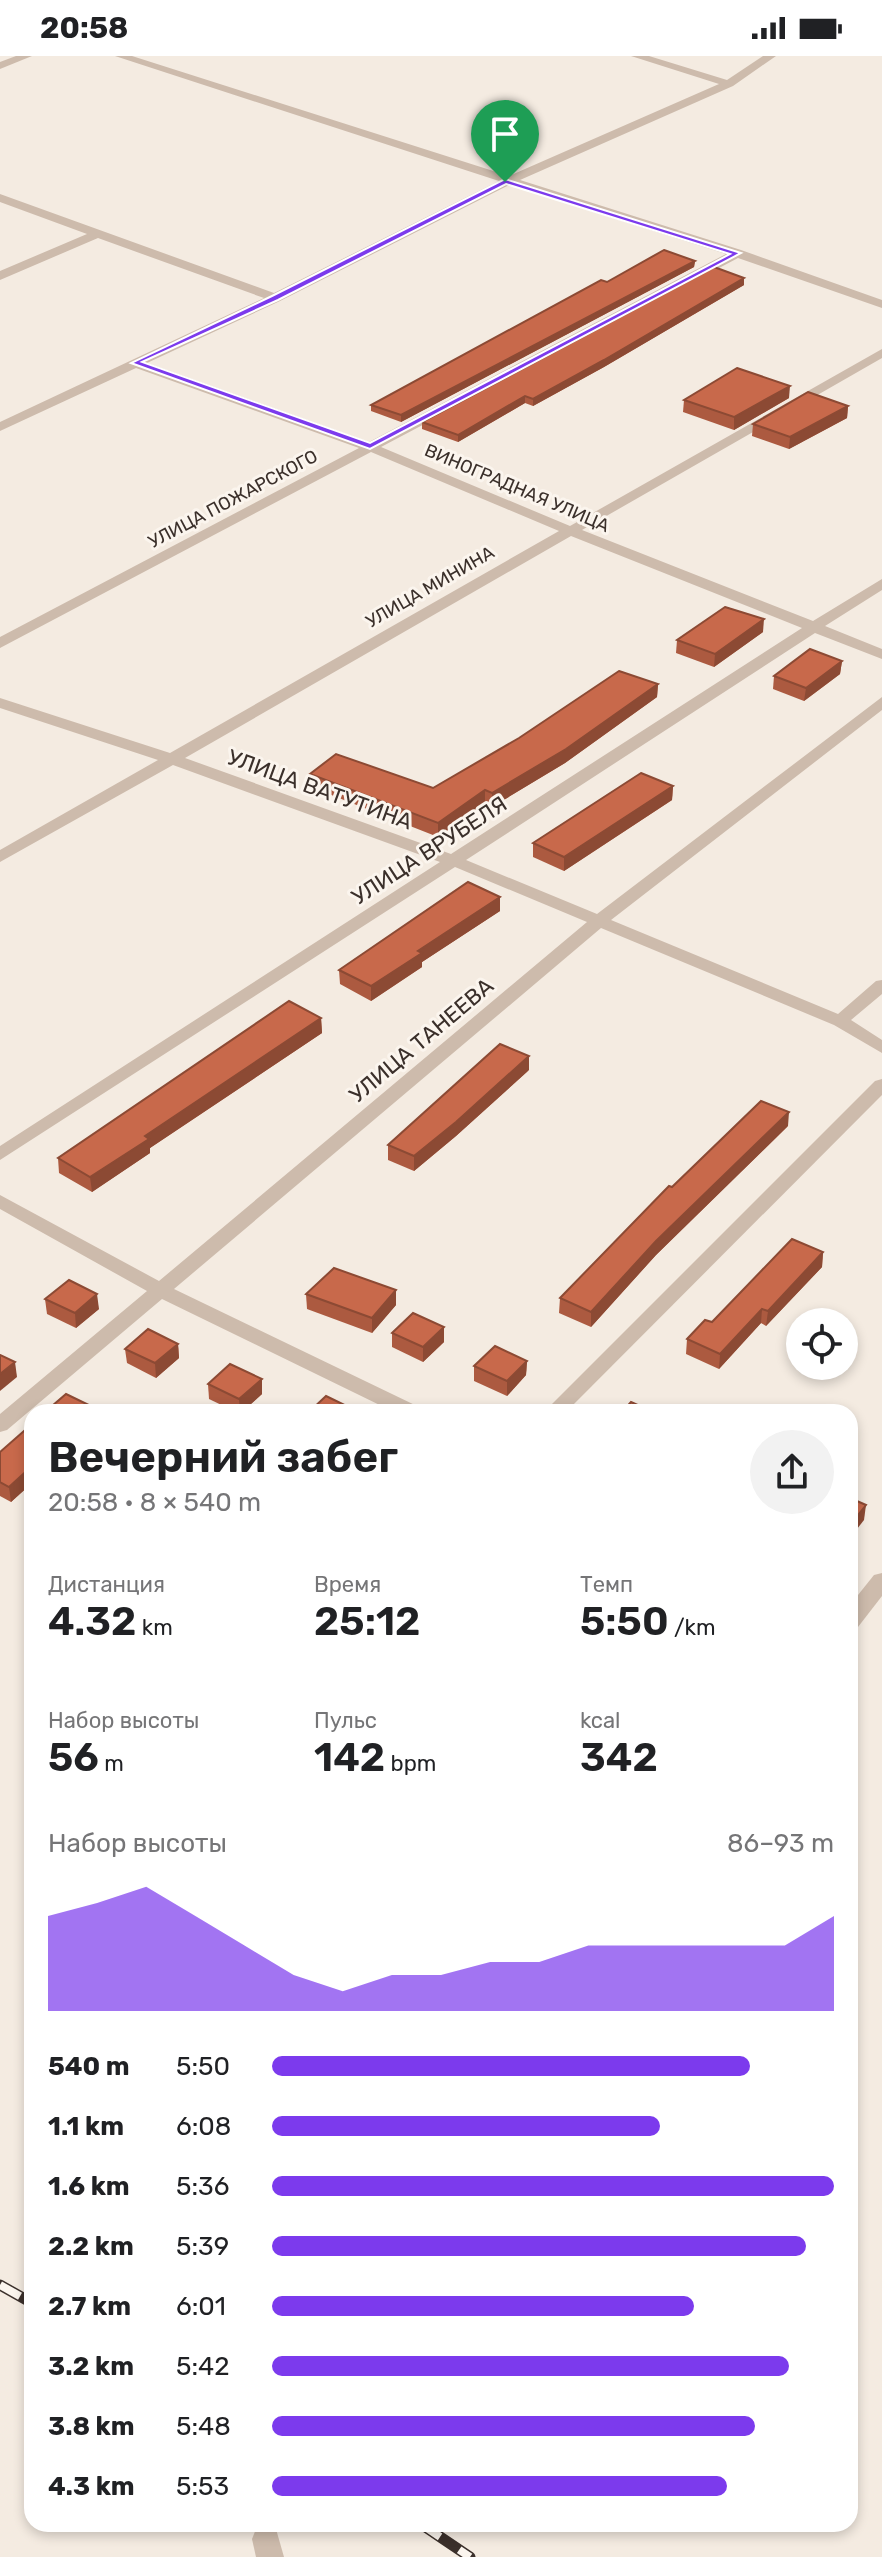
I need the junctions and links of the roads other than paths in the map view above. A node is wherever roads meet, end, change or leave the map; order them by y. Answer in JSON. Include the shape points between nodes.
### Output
{"nodes":[{"id":1,"x":26,"y":56,"type":"edge"},
{"id":2,"x":121,"y":56,"type":"edge"},
{"id":3,"x":637,"y":56,"type":"edge"},
{"id":4,"x":770,"y":56,"type":"edge"},
{"id":5,"x":0,"y":66,"type":"edge"},
{"id":6,"x":729,"y":84,"type":"junction"},
{"id":7,"x":505,"y":182,"type":"junction"},
{"id":8,"x":0,"y":198,"type":"edge"},
{"id":9,"x":97,"y":234,"type":"junction"},
{"id":10,"x":737,"y":253,"type":"junction"},
{"id":11,"x":0,"y":276,"type":"edge"},
{"id":12,"x":275,"y":298,"type":"junction"},
{"id":13,"x":882,"y":304,"type":"edge"},
{"id":14,"x":882,"y":353,"type":"edge"},
{"id":15,"x":135,"y":363,"type":"junction"},
{"id":16,"x":0,"y":426,"type":"edge"},
{"id":17,"x":370,"y":447,"type":"junction"},
{"id":18,"x":568,"y":530,"type":"junction"},
{"id":19,"x":882,"y":583,"type":"edge"},
{"id":20,"x":815,"y":626,"type":"junction"},
{"id":21,"x":0,"y":643,"type":"edge"},
{"id":22,"x":882,"y":654,"type":"edge"},
{"id":23,"x":882,"y":702,"type":"edge"},
{"id":24,"x":0,"y":703,"type":"edge"},
{"id":25,"x":172,"y":759,"type":"junction"},
{"id":26,"x":0,"y":857,"type":"edge"},
{"id":27,"x":454,"y":861,"type":"junction"},
{"id":28,"x":601,"y":919,"type":"junction"},
{"id":29,"x":882,"y":985,"type":"edge"},
{"id":30,"x":840,"y":1021,"type":"junction"},
{"id":31,"x":882,"y":1048,"type":"edge"},
{"id":32,"x":882,"y":1085,"type":"edge"},
{"id":33,"x":0,"y":1154,"type":"edge"},
{"id":34,"x":0,"y":1201,"type":"edge"},
{"id":35,"x":162,"y":1291,"type":"junction"},
{"id":36,"x":25,"y":1404,"type":"edge"},
{"id":37,"x":395,"y":1404,"type":"edge"},
{"id":38,"x":562,"y":1404,"type":"edge"},
{"id":39,"x":24,"y":1405,"type":"edge"},
{"id":40,"x":0,"y":1425,"type":"edge"},
{"id":41,"x":882,"y":1581,"type":"edge"},
{"id":42,"x":858,"y":1610,"type":"edge"}],
"edges":[{"from":1,"to":5,"type":"street"},
{"from":2,"to":7,"type":"street"},
{"from":3,"to":6,"type":"street"},
{"from":4,"to":6,"type":"street"},
{"from":6,"to":7,"type":"street"},
{"from":7,"to":10,"type":"street"},
{"from":7,"to":12,"type":"street"},
{"from":8,"to":9,"type":"street"},
{"from":9,"to":11,"type":"street"},
{"from":9,"to":12,"type":"street"},
{"from":10,"to":13,"type":"street"},
{"from":10,"to":17,"type":"street","name":"УЛИЦА ПОЖАРСКОГО"},
{"from":12,"to":15,"type":"street"},
{"from":14,"to":18,"type":"street","name":"УЛИЦА МИНИНА"},
{"from":15,"to":16,"type":"street"},
{"from":15,"to":17,"type":"street","name":"ВИНОГРАДНАЯ УЛИЦА"},
{"from":17,"to":18,"type":"street","name":"ВИНОГРАДНАЯ УЛИЦА"},
{"from":17,"to":21,"type":"street","name":"УЛИЦА ПОЖАРСКОГО"},
{"from":18,"to":20,"type":"street","name":"ВИНОГРАДНАЯ УЛИЦА"},
{"from":18,"to":25,"type":"street","name":"УЛИЦА МИНИНА"},
{"from":19,"to":20,"type":"street","name":"УЛИЦА ВРУБЕЛЯ"},
{"from":20,"to":22,"type":"street","name":"ВИНОГРАДНАЯ УЛИЦА"},
{"from":20,"to":27,"type":"street","name":"УЛИЦА ВРУБЕЛЯ"},
{"from":23,"to":28,"type":"street","name":"УЛИЦА ТАНЕЕВА"},
{"from":24,"to":25,"type":"street","name":"УЛИЦА ВАТУТИНА"},
{"from":25,"to":26,"type":"street","name":"УЛИЦА МИНИНА"},
{"from":25,"to":27,"type":"street","name":"УЛИЦА ВАТУТИНА"},
{"from":27,"to":28,"type":"street","name":"УЛИЦА ВАТУТИНА"},
{"from":27,"to":33,"type":"street","name":"УЛИЦА ВРУБЕЛЯ"},
{"from":28,"to":30,"type":"street","name":"УЛИЦА ВАТУТИНА"},
{"from":28,"to":35,"type":"street","name":"УЛИЦА ТАНЕЕВА"},
{"from":29,"to":30,"type":"street"},
{"from":30,"to":31,"type":"street","name":"УЛИЦА ВАТУТИНА"},
{"from":32,"to":38,"type":"street"},
{"from":34,"to":35,"type":"street"},
{"from":35,"to":36,"type":"street","name":"УЛИЦА ТАНЕЕВА"},
{"from":35,"to":37,"type":"street"},
{"from":39,"to":40,"type":"street","name":"УЛИЦА ТАНЕЕВА"},
{"from":41,"to":42,"type":"street"}]}
